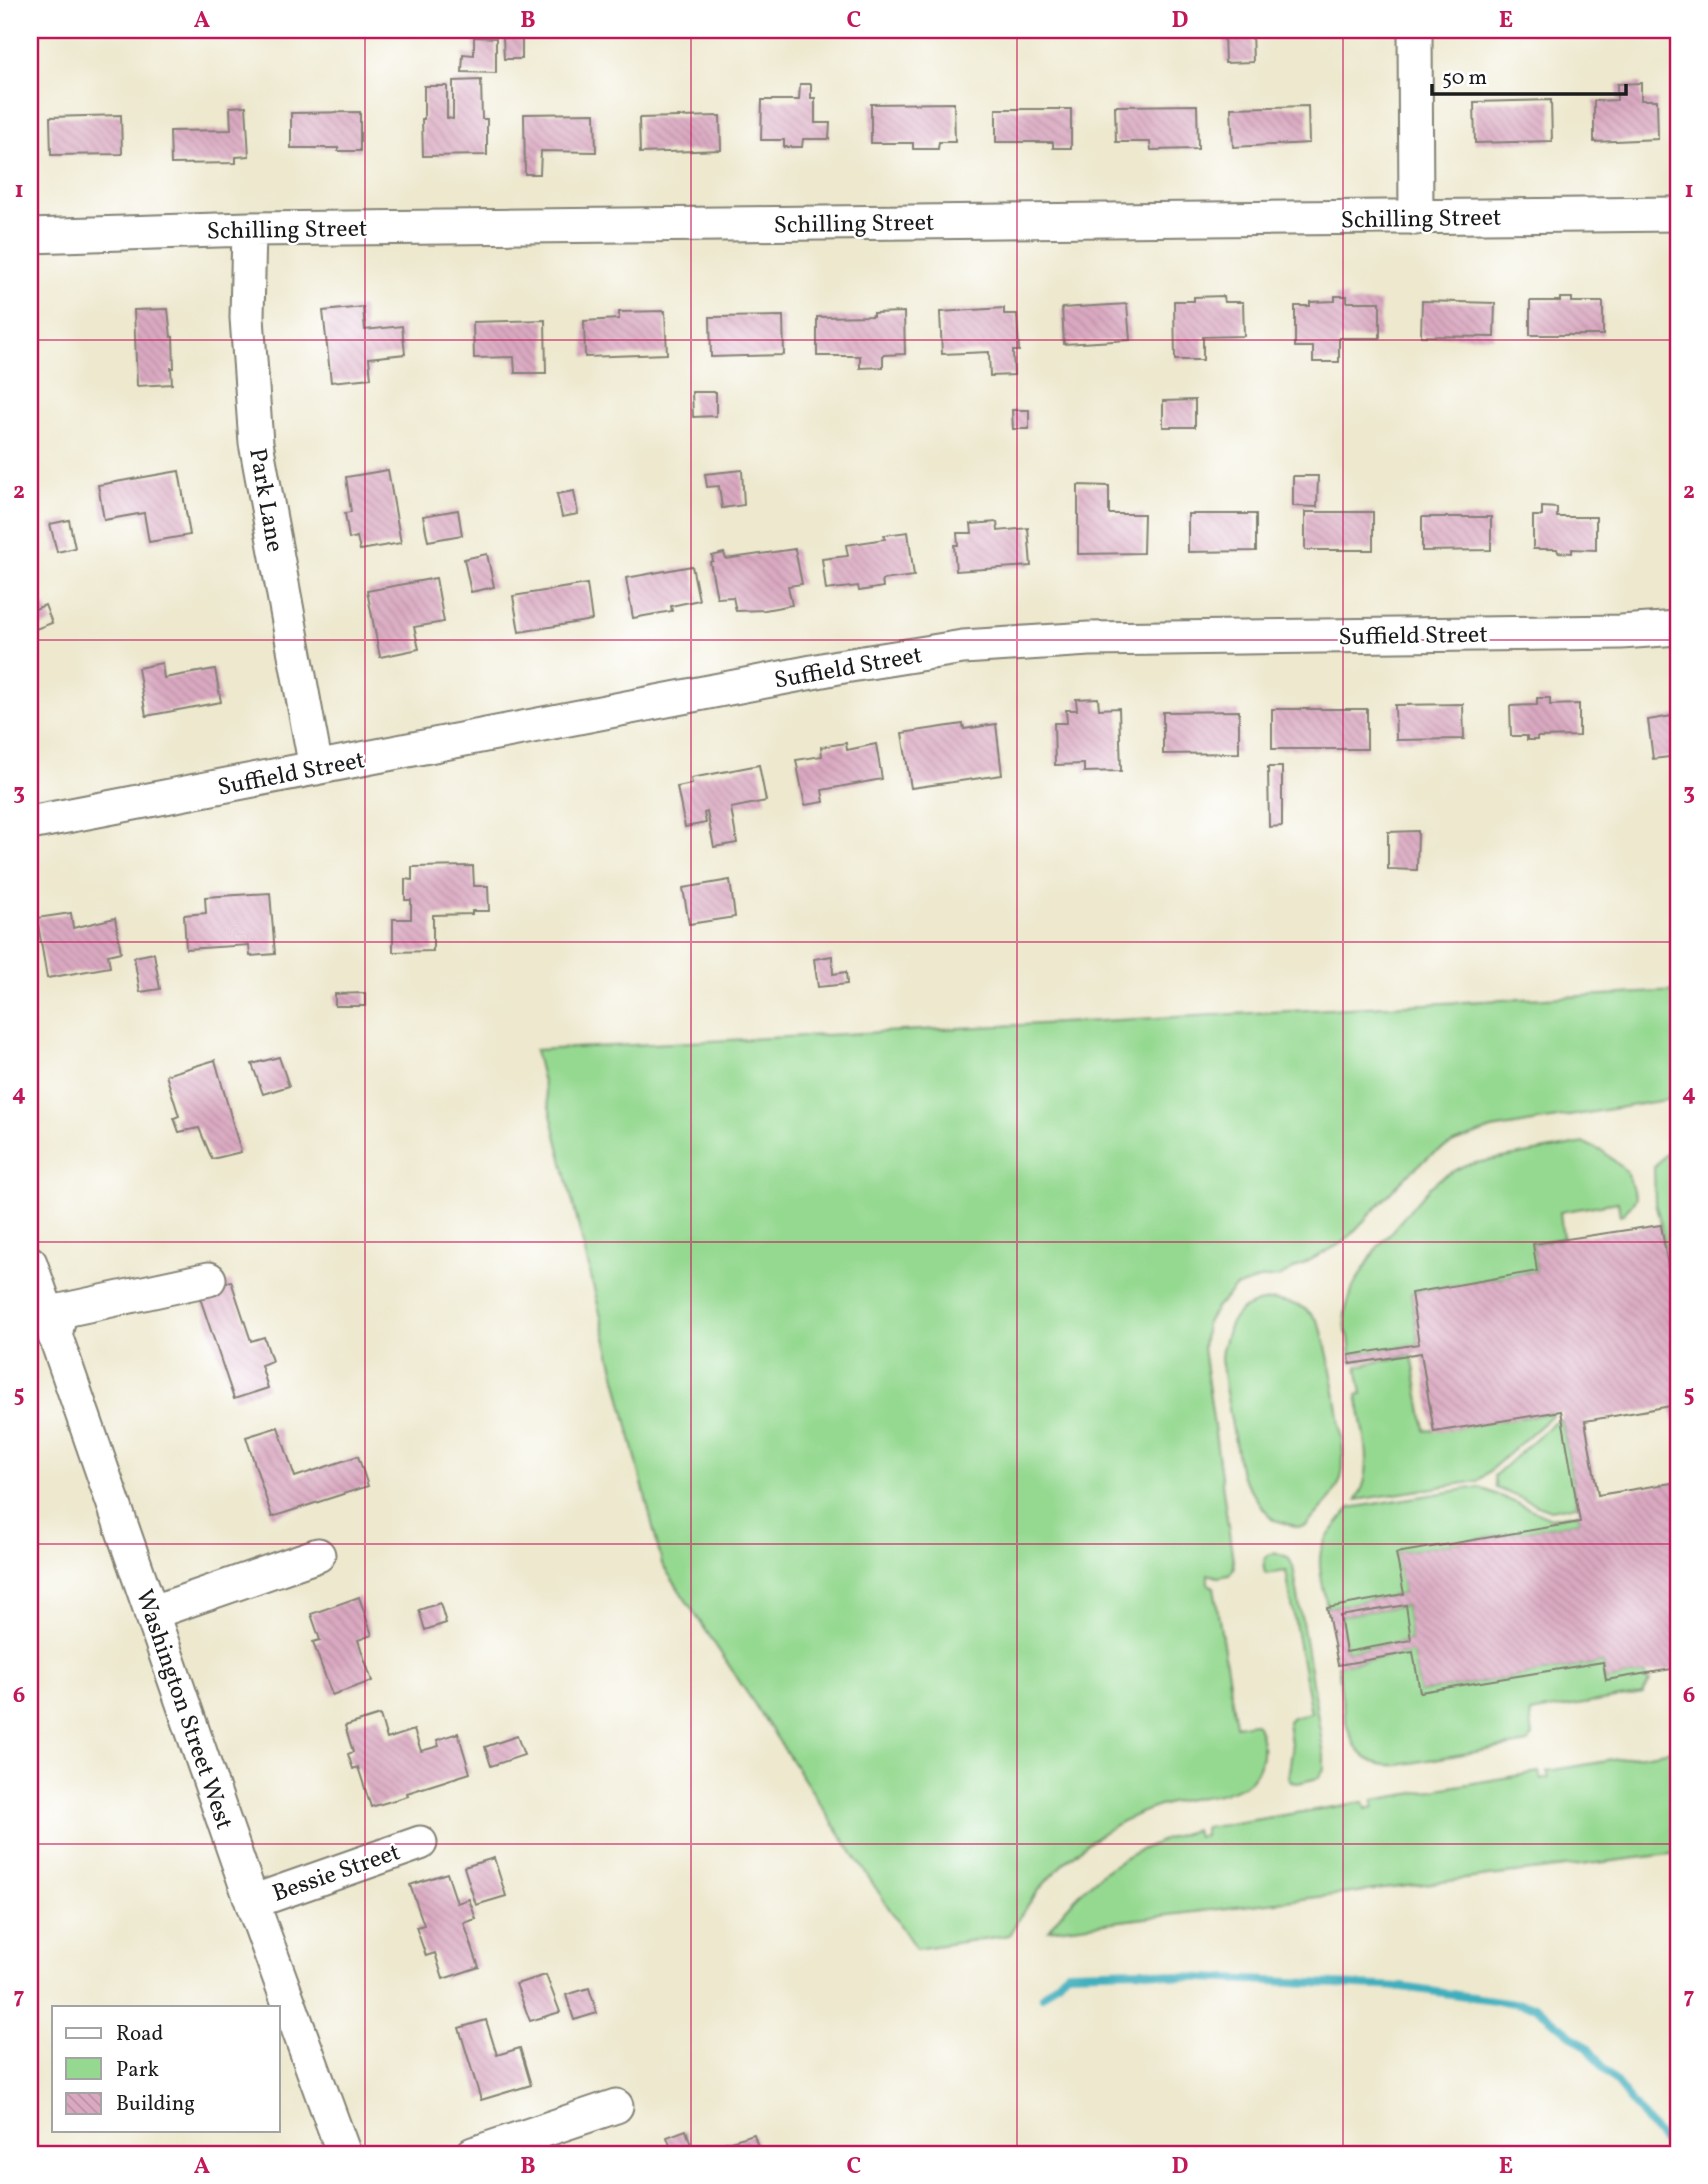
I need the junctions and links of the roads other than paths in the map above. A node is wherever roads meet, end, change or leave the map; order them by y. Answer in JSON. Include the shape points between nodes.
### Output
{"nodes":[{"id":1,"x":1416,"y":30,"type":"edge"},
{"id":2,"x":1678,"y":214,"type":"edge"},
{"id":3,"x":1416,"y":218,"type":"junction"},
{"id":4,"x":249,"y":229,"type":"junction"},
{"id":5,"x":30,"y":236,"type":"edge"},
{"id":6,"x":1678,"y":628,"type":"edge"},
{"id":7,"x":316,"y":768,"type":"junction"},
{"id":8,"x":30,"y":823,"type":"edge"},
{"id":9,"x":30,"y":1263,"type":"edge"},
{"id":10,"x":209,"y":1279,"type":"dead end"},
{"id":11,"x":55,"y":1337,"type":"junction"},
{"id":12,"x":318,"y":1555,"type":"dead end"},
{"id":13,"x":151,"y":1613,"type":"junction"},
{"id":14,"x":419,"y":1843,"type":"dead end"},
{"id":15,"x":252,"y":1902,"type":"junction"},
{"id":16,"x":616,"y":2106,"type":"dead end"},
{"id":17,"x":344,"y":2154,"type":"edge"},
{"id":18,"x":474,"y":2154,"type":"edge"}],
"edges":[{"from":1,"to":3,"type":"street"},
{"from":2,"to":3,"type":"street","name":"Schilling Street"},
{"from":3,"to":4,"type":"street","name":"Schilling Street"},
{"from":4,"to":5,"type":"street","name":"Schilling Street"},
{"from":4,"to":7,"type":"street","name":"Park Lane","via":[[247,318],[256,443]]},
{"from":6,"to":7,"type":"street","name":"Suffield Street","via":[[1089,639],[963,648],[838,667]]},
{"from":7,"to":8,"type":"street","name":"Suffield Street"},
{"from":9,"to":11,"type":"street","name":"Washington Street West"},
{"from":10,"to":11,"type":"street","via":[[60,1311]]},
{"from":11,"to":13,"type":"street","name":"Washington Street West"},
{"from":12,"to":13,"type":"street"},
{"from":13,"to":15,"type":"street","name":"Washington Street West"},
{"from":14,"to":15,"type":"street","name":"Bessie Street"},
{"from":15,"to":17,"type":"street","name":"Washington Street West"},
{"from":16,"to":18,"type":"street"}]}
